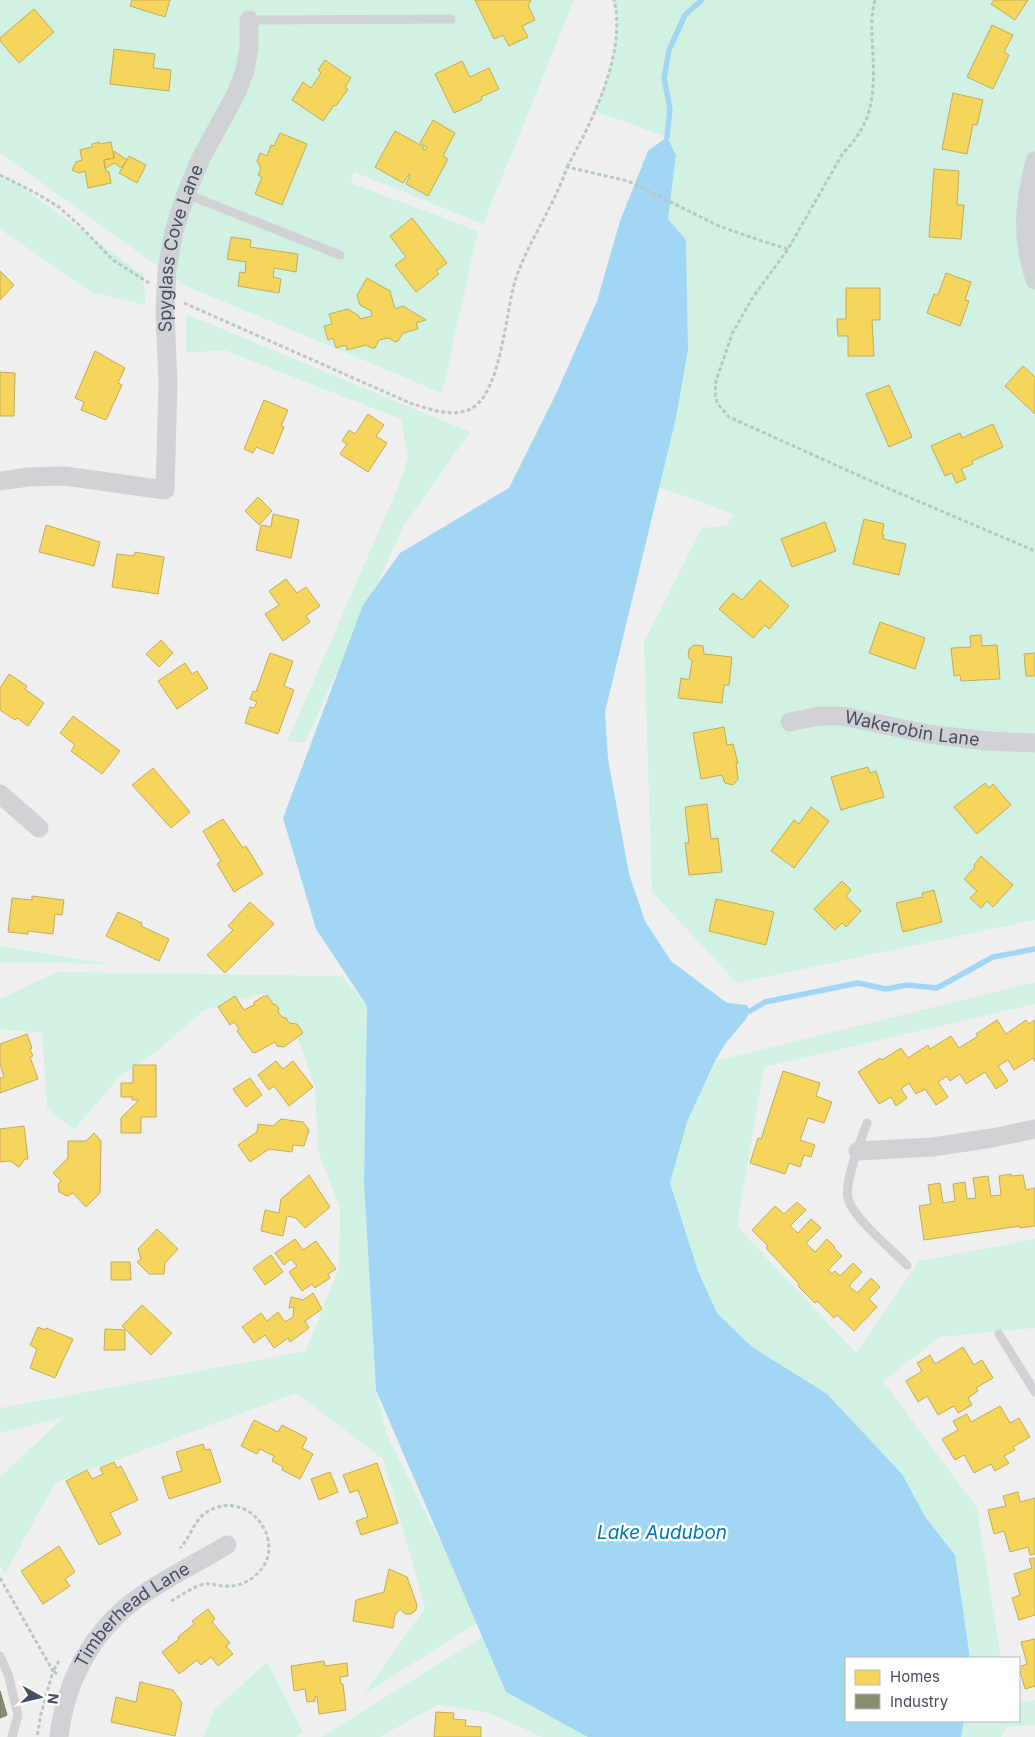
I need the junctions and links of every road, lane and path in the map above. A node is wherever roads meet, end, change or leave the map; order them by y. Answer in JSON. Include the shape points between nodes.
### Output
{"nodes":[{"id":1,"x":614,"y":0,"type":"edge"},
{"id":2,"x":875,"y":0,"type":"edge"},
{"id":3,"x":451,"y":19,"type":"dead end"},
{"id":4,"x":249,"y":20,"type":"joint"},
{"id":5,"x":1035,"y":161,"type":"edge"},
{"id":6,"x":568,"y":167,"type":"junction"},
{"id":7,"x":0,"y":175,"type":"edge"},
{"id":8,"x":186,"y":194,"type":"junction"},
{"id":9,"x":788,"y":248,"type":"junction"},
{"id":10,"x":340,"y":255,"type":"dead end"},
{"id":11,"x":1035,"y":280,"type":"edge"},
{"id":12,"x":166,"y":293,"type":"junction"},
{"id":13,"x":0,"y":481,"type":"edge"},
{"id":14,"x":1035,"y":551,"type":"edge"},
{"id":15,"x":790,"y":722,"type":"dead end"},
{"id":16,"x":1035,"y":743,"type":"edge"},
{"id":17,"x":0,"y":794,"type":"edge"},
{"id":18,"x":39,"y":828,"type":"dead end"},
{"id":19,"x":866,"y":1123,"type":"dead end"},
{"id":20,"x":1035,"y":1129,"type":"edge"},
{"id":21,"x":858,"y":1151,"type":"junction"},
{"id":22,"x":907,"y":1265,"type":"dead end"},
{"id":23,"x":999,"y":1334,"type":"dead end"},
{"id":24,"x":1035,"y":1392,"type":"edge"},
{"id":25,"x":227,"y":1545,"type":"dead end"},
{"id":26,"x":0,"y":1578,"type":"edge"},
{"id":27,"x":0,"y":1656,"type":"edge"},
{"id":28,"x":12,"y":1737,"type":"edge"},
{"id":29,"x":37,"y":1737,"type":"edge"},
{"id":30,"x":59,"y":1737,"type":"edge"}],
"edges":[{"from":1,"to":6,"type":"path","via":[[618,24],[615,52],[602,92]]},
{"from":2,"to":9,"type":"path","via":[[872,90],[865,123],[843,153]]},
{"from":3,"to":4,"type":"lane"},
{"from":4,"to":8,"type":"street","name":"Spyglass Cove Lane","via":[[245,70]]},
{"from":5,"to":11,"type":"street","via":[[1027,191],[1025,221],[1027,250]]},
{"from":6,"to":9,"type":"path","via":[[628,181],[719,226]]},
{"from":6,"to":12,"type":"path","via":[[516,279],[501,349],[487,390],[480,402],[468,410],[439,412],[410,403]]},
{"from":7,"to":12,"type":"path","via":[[59,207],[113,260]]},
{"from":8,"to":10,"type":"lane"},
{"from":8,"to":12,"type":"street","name":"Spyglass Cove Lane","via":[[174,231]]},
{"from":9,"to":14,"type":"path","via":[[751,300],[732,334],[716,381],[717,403],[722,410],[729,417],[871,481]]},
{"from":12,"to":13,"type":"street","name":"Spyglass Cove Lane","via":[[165,490],[65,476]]},
{"from":15,"to":16,"type":"street","name":"Wakerobin Lane","via":[[819,716],[842,716],[928,734]]},
{"from":17,"to":18,"type":"street"},
{"from":19,"to":21,"type":"lane"},
{"from":20,"to":21,"type":"street","via":[[933,1147]]},
{"from":21,"to":22,"type":"lane","via":[[847,1185],[853,1212]]},
{"from":23,"to":24,"type":"lane"},
{"from":25,"to":30,"type":"street","name":"Timberhead Lane","via":[[138,1598],[115,1617],[95,1640],[80,1665],[61,1718]]},
{"from":26,"to":29,"type":"path","via":[[53,1670]]},
{"from":27,"to":28,"type":"lane","via":[[18,1714]]}]}
